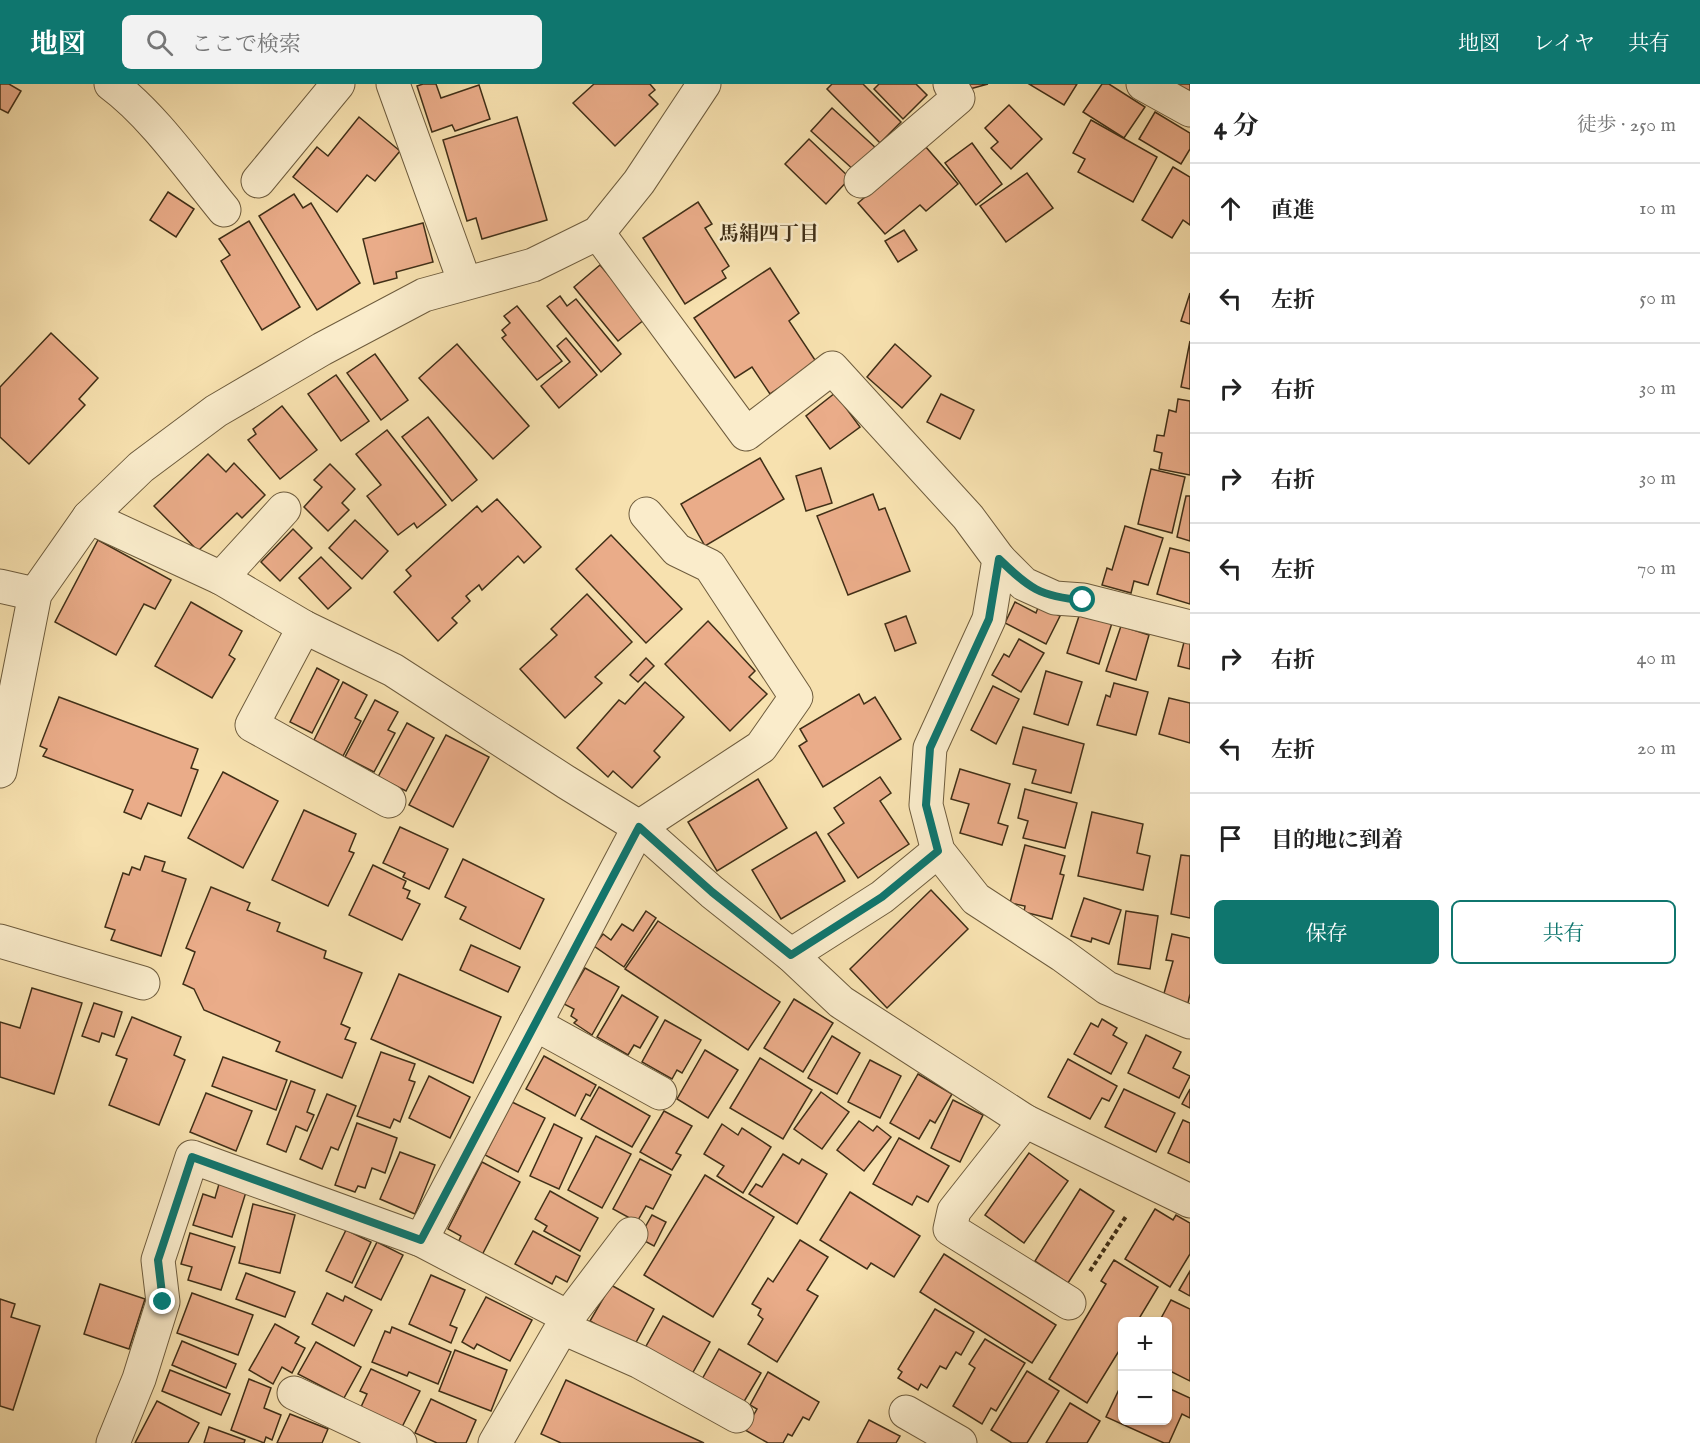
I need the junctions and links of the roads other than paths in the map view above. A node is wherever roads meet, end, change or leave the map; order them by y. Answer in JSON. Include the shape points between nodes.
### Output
{"nodes":[{"id":1,"x":111,"y":84,"type":"edge"},
{"id":2,"x":338,"y":84,"type":"edge"},
{"id":3,"x":393,"y":84,"type":"edge"},
{"id":4,"x":705,"y":84,"type":"edge"},
{"id":5,"x":950,"y":84,"type":"edge"},
{"id":6,"x":1143,"y":84,"type":"edge"},
{"id":7,"x":1190,"y":110,"type":"edge"},
{"id":8,"x":258,"y":181,"type":"dead end"},
{"id":9,"x":861,"y":181,"type":"dead end"},
{"id":10,"x":224,"y":210,"type":"dead end"},
{"id":11,"x":598,"y":232,"type":"junction"},
{"id":12,"x":465,"y":283,"type":"junction"},
{"id":13,"x":284,"y":509,"type":"dead end"},
{"id":14,"x":646,"y":514,"type":"dead end"},
{"id":15,"x":89,"y":517,"type":"junction"},
{"id":16,"x":999,"y":559,"type":"junction"},
{"id":17,"x":221,"y":578,"type":"junction"},
{"id":18,"x":0,"y":586,"type":"edge"},
{"id":19,"x":35,"y":594,"type":"junction"},
{"id":20,"x":304,"y":627,"type":"junction"},
{"id":21,"x":1190,"y":627,"type":"edge"},
{"id":22,"x":0,"y":771,"type":"edge"},
{"id":23,"x":389,"y":801,"type":"dead end"},
{"id":24,"x":639,"y":827,"type":"junction"},
{"id":25,"x":938,"y":851,"type":"junction"},
{"id":26,"x":0,"y":941,"type":"edge"},
{"id":27,"x":791,"y":955,"type":"junction"},
{"id":28,"x":143,"y":983,"type":"dead end"},
{"id":29,"x":1190,"y":1022,"type":"edge"},
{"id":30,"x":535,"y":1024,"type":"junction"},
{"id":31,"x":660,"y":1093,"type":"dead end"},
{"id":32,"x":1025,"y":1121,"type":"junction"},
{"id":33,"x":1190,"y":1201,"type":"edge"},
{"id":34,"x":631,"y":1234,"type":"dead end"},
{"id":35,"x":421,"y":1240,"type":"junction"},
{"id":36,"x":1069,"y":1303,"type":"road end"},
{"id":37,"x":566,"y":1322,"type":"junction"},
{"id":38,"x":294,"y":1393,"type":"dead end"},
{"id":39,"x":906,"y":1412,"type":"dead end"},
{"id":40,"x":737,"y":1416,"type":"dead end"},
{"id":41,"x":507,"y":1440,"type":"edge"},
{"id":42,"x":113,"y":1443,"type":"edge"},
{"id":43,"x":400,"y":1443,"type":"edge"},
{"id":44,"x":960,"y":1443,"type":"edge"}],
"edges":[{"from":1,"to":10,"type":"street","via":[[125,94]]},
{"from":2,"to":8,"type":"street"},
{"from":3,"to":12,"type":"street"},
{"from":4,"to":11,"type":"street","via":[[639,182]]},
{"from":5,"to":9,"type":"street","via":[[958,98]]},
{"from":6,"to":7,"type":"street"},
{"from":11,"to":12,"type":"street","via":[[533,265]]},
{"from":11,"to":16,"type":"street","via":[[746,434],[832,368],[968,517]]},
{"from":12,"to":15,"type":"street","via":[[424,295],[216,411],[141,467]]},
{"from":13,"to":17,"type":"street"},
{"from":14,"to":24,"type":"street","via":[[677,550],[710,566],[796,697],[761,747]]},
{"from":15,"to":17,"type":"street"},
{"from":15,"to":19,"type":"street"},
{"from":16,"to":21,"type":"street","via":[[1024,584],[1055,598],[1083,600]]},
{"from":16,"to":25,"type":"street","via":[[989,619],[930,748],[926,805]]},
{"from":17,"to":20,"type":"street"},
{"from":18,"to":19,"type":"street"},
{"from":19,"to":22,"type":"street"},
{"from":20,"to":23,"type":"street","via":[[252,725]]},
{"from":20,"to":24,"type":"street","via":[[393,670]]},
{"from":24,"to":27,"type":"street"},
{"from":24,"to":30,"type":"street"},
{"from":25,"to":27,"type":"street","via":[[882,897]]},
{"from":25,"to":29,"type":"street","via":[[976,899],[1107,988]]},
{"from":26,"to":28,"type":"street"},
{"from":27,"to":32,"type":"street","via":[[842,1002]]},
{"from":30,"to":31,"type":"street"},
{"from":30,"to":35,"type":"street"},
{"from":32,"to":33,"type":"street"},
{"from":32,"to":36,"type":"street","via":[[954,1211],[950,1229]]},
{"from":34,"to":37,"type":"street"},
{"from":35,"to":37,"type":"street"},
{"from":35,"to":42,"type":"street","via":[[192,1157],[158,1260],[163,1302],[139,1379]]},
{"from":37,"to":40,"type":"street"},
{"from":37,"to":41,"type":"street"},
{"from":38,"to":43,"type":"street"},
{"from":39,"to":44,"type":"street"}]}
